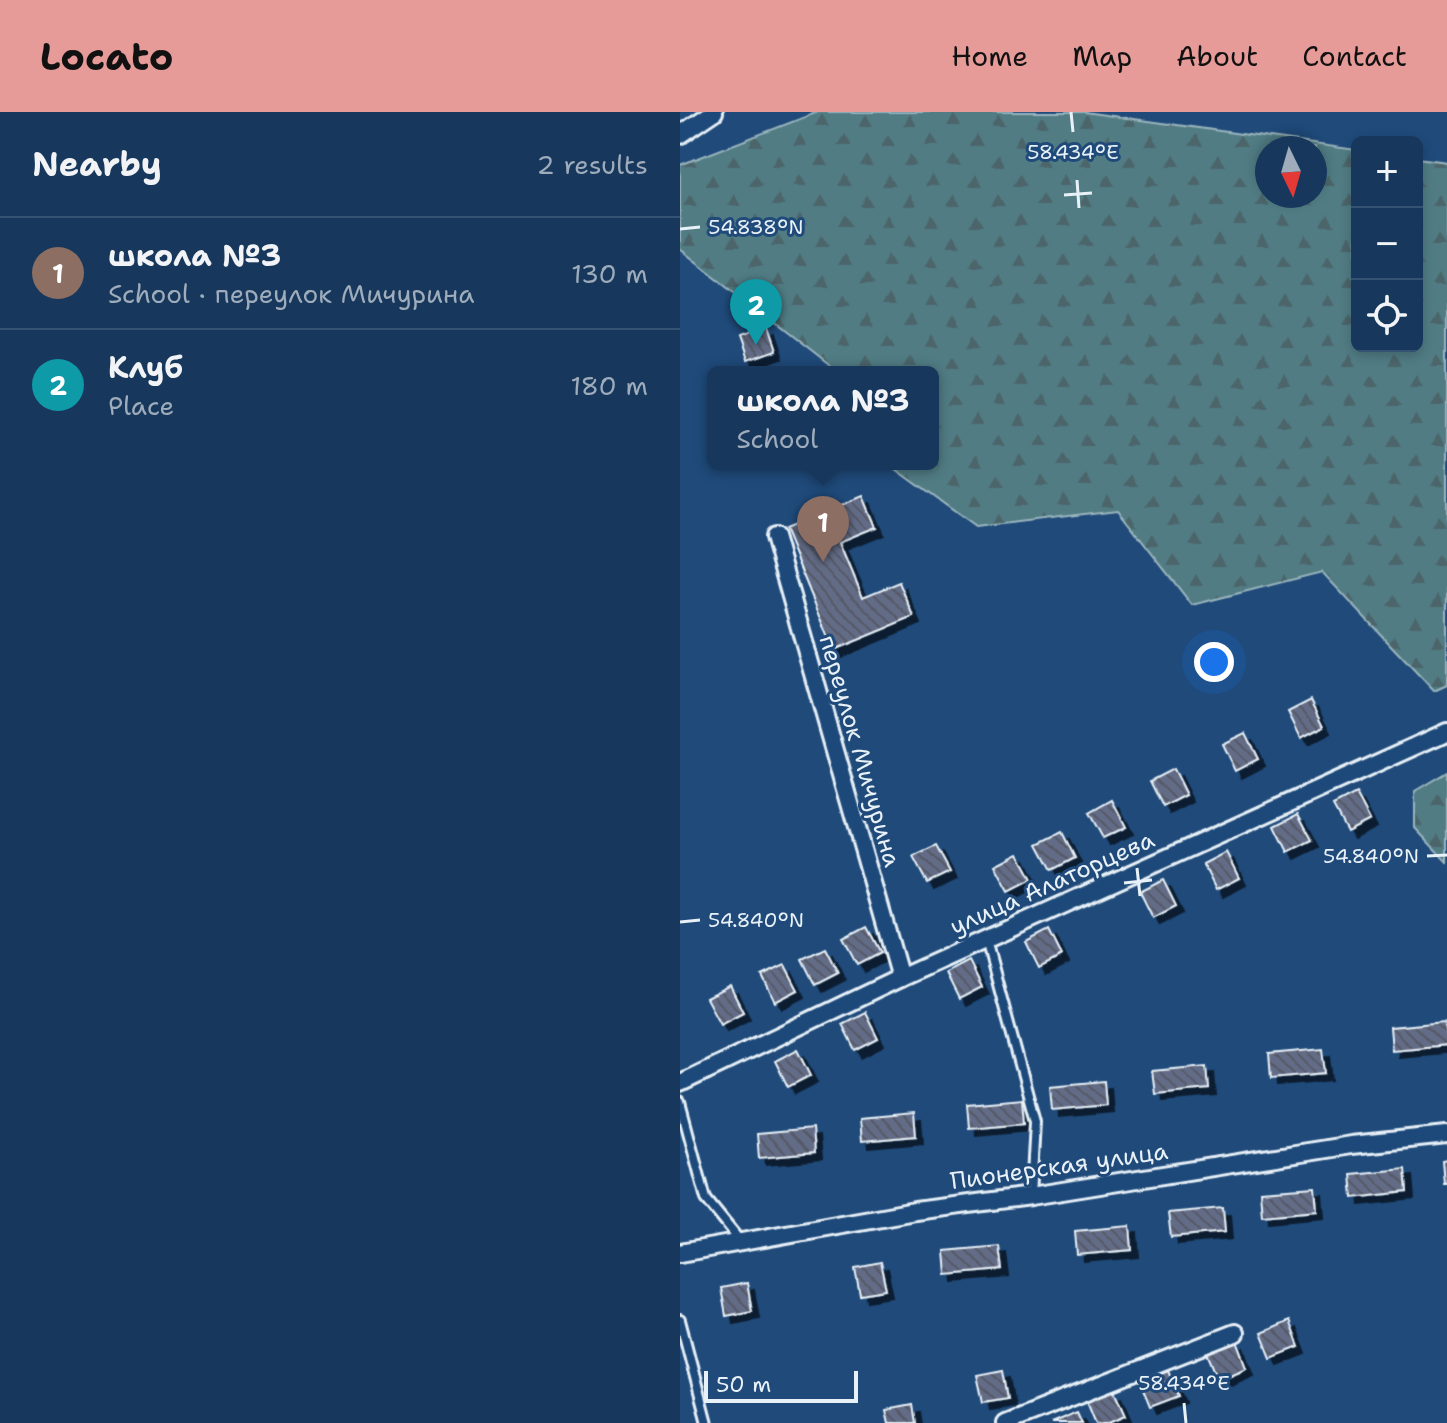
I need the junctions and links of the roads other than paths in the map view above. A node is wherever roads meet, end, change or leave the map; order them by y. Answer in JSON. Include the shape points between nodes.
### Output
{"nodes":[{"id":1,"x":714,"y":112,"type":"edge"},
{"id":2,"x":680,"y":135,"type":"edge"},
{"id":3,"x":774,"y":537,"type":"dead end"},
{"id":4,"x":1447,"y":732,"type":"edge"},
{"id":5,"x":985,"y":939,"type":"junction"},
{"id":6,"x":900,"y":978,"type":"junction"},
{"id":7,"x":680,"y":1083,"type":"edge"},
{"id":8,"x":680,"y":1102,"type":"edge"},
{"id":9,"x":1447,"y":1135,"type":"edge"},
{"id":10,"x":1031,"y":1196,"type":"junction"},
{"id":11,"x":740,"y":1242,"type":"junction"},
{"id":12,"x":680,"y":1253,"type":"edge"},
{"id":13,"x":680,"y":1320,"type":"edge"},
{"id":14,"x":1235,"y":1333,"type":"dead end"},
{"id":15,"x":707,"y":1423,"type":"edge"},
{"id":16,"x":1005,"y":1423,"type":"edge"}],
"edges":[{"from":1,"to":2,"type":"street"},
{"from":3,"to":6,"type":"street","name":"переулок Мичурина"},
{"from":4,"to":5,"type":"street","name":"улица Алаторцева"},
{"from":5,"to":6,"type":"street","name":"улица Алаторцева"},
{"from":5,"to":10,"type":"lane","via":[[1035,1121]]},
{"from":6,"to":7,"type":"street","name":"улица Алаторцева"},
{"from":8,"to":11,"type":"lane","via":[[706,1199]]},
{"from":9,"to":10,"type":"street","name":"Пионерская улица","via":[[1351,1145]]},
{"from":10,"to":11,"type":"street","name":"Пионерская улица"},
{"from":11,"to":12,"type":"street","name":"Пионерская улица"},
{"from":13,"to":15,"type":"lane"},
{"from":14,"to":16,"type":"street"}]}
